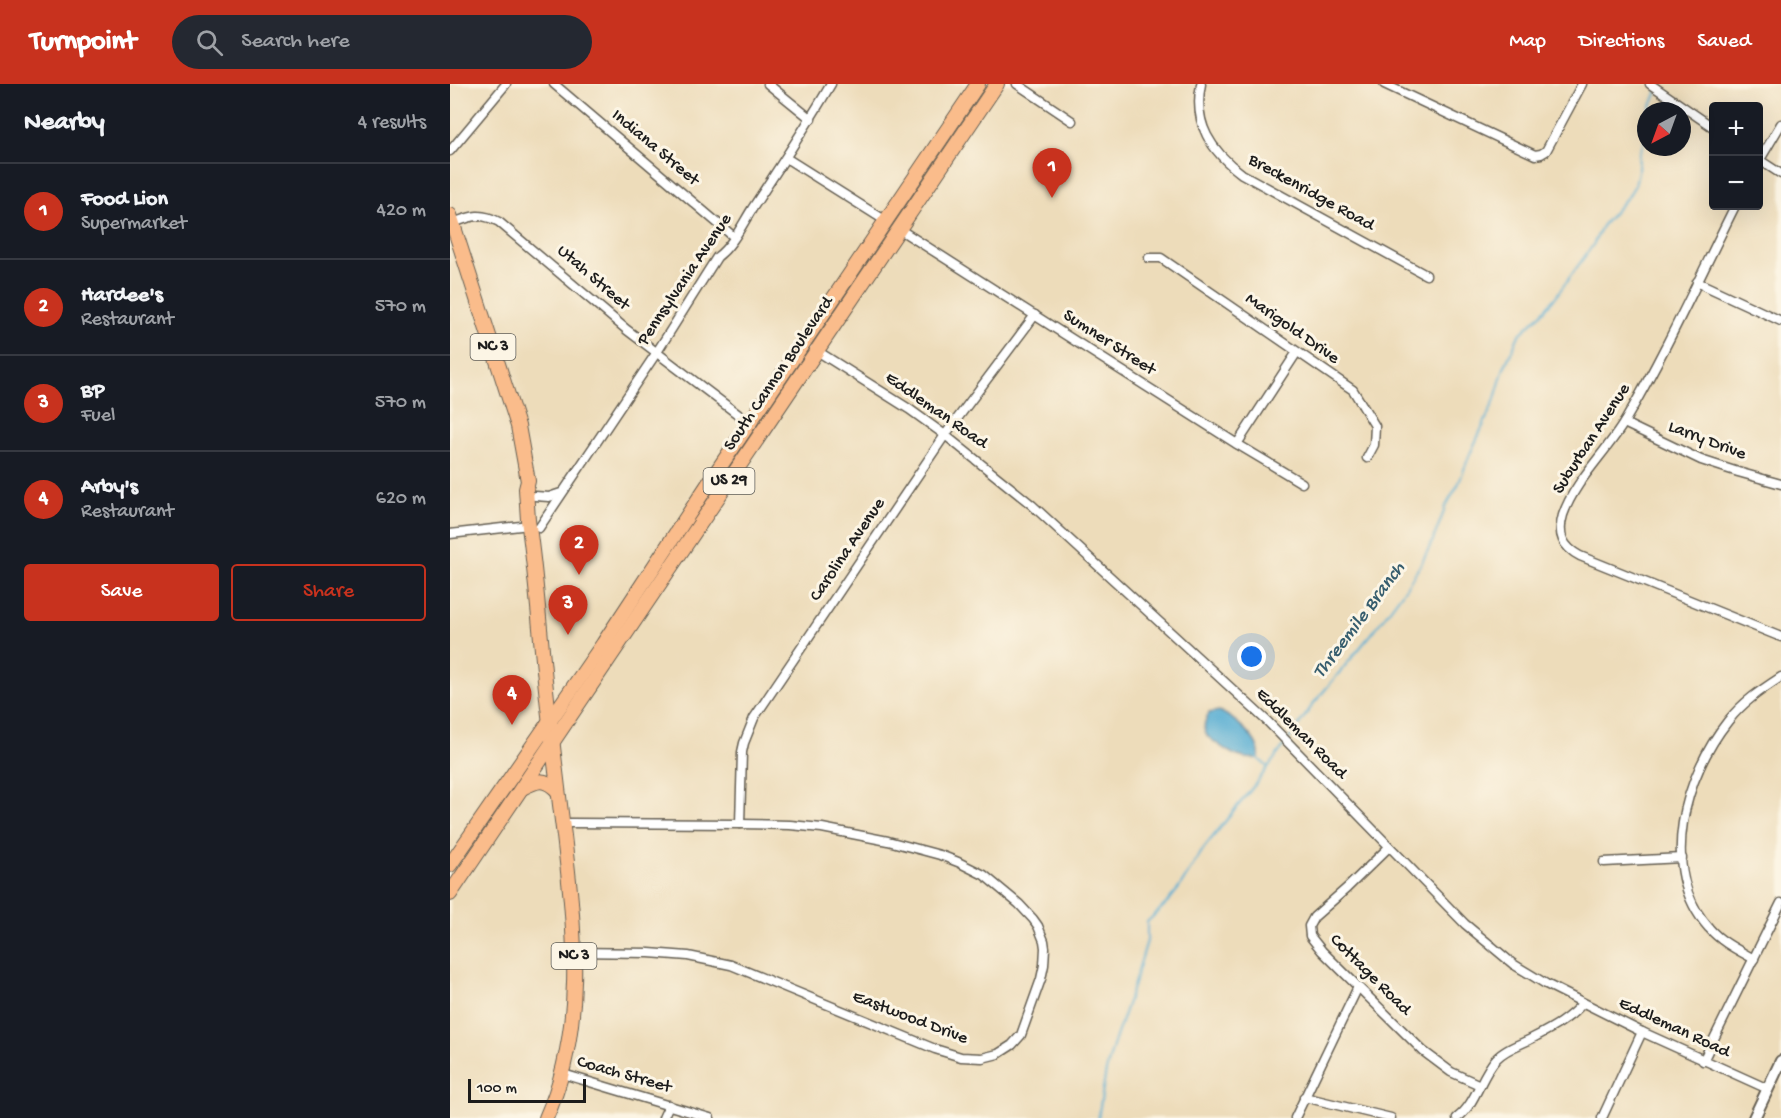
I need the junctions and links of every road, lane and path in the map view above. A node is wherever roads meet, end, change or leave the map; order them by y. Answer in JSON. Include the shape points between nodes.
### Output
{"nodes":[{"id":1,"x":506,"y":84,"type":"edge"},
{"id":2,"x":554,"y":84,"type":"edge"},
{"id":3,"x":768,"y":84,"type":"edge"},
{"id":4,"x":831,"y":84,"type":"edge"},
{"id":5,"x":978,"y":84,"type":"edge"},
{"id":6,"x":996,"y":84,"type":"edge"},
{"id":7,"x":1017,"y":84,"type":"edge"},
{"id":8,"x":1201,"y":84,"type":"edge"},
{"id":9,"x":1384,"y":84,"type":"edge"},
{"id":10,"x":1582,"y":84,"type":"edge"},
{"id":11,"x":1650,"y":84,"type":"edge"},
{"id":12,"x":811,"y":119,"type":"junction"},
{"id":13,"x":1072,"y":121,"type":"dead end"},
{"id":14,"x":1781,"y":124,"type":"edge"},
{"id":15,"x":1709,"y":125,"type":"edge"},
{"id":16,"x":450,"y":151,"type":"edge"},
{"id":17,"x":1762,"y":156,"type":"edge"},
{"id":18,"x":786,"y":158,"type":"junction"},
{"id":19,"x":1763,"y":163,"type":"edge"},
{"id":20,"x":1781,"y":174,"type":"edge"},
{"id":21,"x":1733,"y":210,"type":"edge"},
{"id":22,"x":451,"y":219,"type":"edge"},
{"id":23,"x":886,"y":221,"type":"junction"},
{"id":24,"x":899,"y":229,"type":"junction"},
{"id":25,"x":734,"y":237,"type":"junction"},
{"id":26,"x":1149,"y":258,"type":"dead end"},
{"id":27,"x":1426,"y":275,"type":"dead end"},
{"id":28,"x":1697,"y":282,"type":"junction"},
{"id":29,"x":1035,"y":315,"type":"junction"},
{"id":30,"x":1781,"y":321,"type":"edge"},
{"id":31,"x":804,"y":343,"type":"junction"},
{"id":32,"x":817,"y":351,"type":"junction"},
{"id":33,"x":657,"y":352,"type":"junction"},
{"id":34,"x":1297,"y":352,"type":"junction"},
{"id":35,"x":750,"y":423,"type":"junction"},
{"id":36,"x":1624,"y":423,"type":"junction"},
{"id":37,"x":761,"y":432,"type":"junction"},
{"id":38,"x":945,"y":435,"type":"junction"},
{"id":39,"x":1237,"y":444,"type":"junction"},
{"id":40,"x":1367,"y":458,"type":"dead end"},
{"id":41,"x":528,"y":481,"type":"junction"},
{"id":42,"x":1302,"y":483,"type":"dead end"},
{"id":43,"x":1781,"y":484,"type":"edge"},
{"id":44,"x":561,"y":492,"type":"junction"},
{"id":45,"x":535,"y":496,"type":"junction"},
{"id":46,"x":534,"y":526,"type":"junction"},
{"id":47,"x":450,"y":534,"type":"edge"},
{"id":48,"x":1781,"y":638,"type":"edge"},
{"id":49,"x":1781,"y":677,"type":"edge"},
{"id":50,"x":553,"y":716,"type":"junction"},
{"id":51,"x":555,"y":738,"type":"junction"},
{"id":52,"x":522,"y":788,"type":"junction"},
{"id":53,"x":558,"y":791,"type":"junction"},
{"id":54,"x":570,"y":824,"type":"junction"},
{"id":55,"x":740,"y":824,"type":"junction"},
{"id":56,"x":1389,"y":847,"type":"junction"},
{"id":57,"x":1682,"y":858,"type":"junction"},
{"id":58,"x":1604,"y":862,"type":"dead end"},
{"id":59,"x":450,"y":865,"type":"edge"},
{"id":60,"x":450,"y":894,"type":"edge"},
{"id":61,"x":1781,"y":903,"type":"edge"},
{"id":62,"x":578,"y":952,"type":"junction"},
{"id":63,"x":1754,"y":959,"type":"junction"},
{"id":64,"x":1358,"y":987,"type":"junction"},
{"id":65,"x":1583,"y":1003,"type":"junction"},
{"id":66,"x":1642,"y":1032,"type":"junction"},
{"id":67,"x":1703,"y":1061,"type":"junction"},
{"id":68,"x":1781,"y":1061,"type":"edge"},
{"id":69,"x":567,"y":1075,"type":"junction"},
{"id":70,"x":1480,"y":1084,"type":"junction"},
{"id":71,"x":1768,"y":1089,"type":"junction"},
{"id":72,"x":1304,"y":1097,"type":"junction"},
{"id":73,"x":669,"y":1105,"type":"junction"},
{"id":74,"x":546,"y":1118,"type":"edge"},
{"id":75,"x":556,"y":1118,"type":"edge"},
{"id":76,"x":663,"y":1118,"type":"edge"},
{"id":77,"x":710,"y":1118,"type":"edge"},
{"id":78,"x":1294,"y":1118,"type":"edge"},
{"id":79,"x":1391,"y":1118,"type":"edge"},
{"id":80,"x":1457,"y":1118,"type":"edge"},
{"id":81,"x":1602,"y":1118,"type":"edge"},
{"id":82,"x":1754,"y":1118,"type":"edge"}],
"edges":[{"from":1,"to":16,"type":"street"},
{"from":2,"to":25,"type":"street","name":"Indiana Street"},
{"from":3,"to":12,"type":"street"},
{"from":4,"to":12,"type":"street","name":"Pennsylvania Avenue"},
{"from":5,"to":23,"type":"main road","name":"South Cannon Boulevard","number":"US 29"},
{"from":6,"to":24,"type":"main road","name":"South Cannon Boulevard","number":"US 29"},
{"from":7,"to":13,"type":"street"},
{"from":8,"to":27,"type":"street","name":"Breckenridge Road","via":[[1201,119],[1208,139],[1226,162]]},
{"from":9,"to":10,"type":"street","via":[[1534,155],[1546,151]]},
{"from":11,"to":15,"type":"street"},
{"from":12,"to":18,"type":"street","name":"Pennsylvania Avenue"},
{"from":14,"to":17,"type":"street"},
{"from":18,"to":23,"type":"street"},
{"from":18,"to":25,"type":"street","name":"Pennsylvania Avenue"},
{"from":19,"to":20,"type":"street"},
{"from":21,"to":28,"type":"street","name":"Suburban Avenue"},
{"from":22,"to":33,"type":"street","name":"Utah Street","via":[[475,215],[499,222]]},
{"from":22,"to":41,"type":"main road","number":"NC 3","via":[[514,415]]},
{"from":23,"to":31,"type":"main road","name":"South Cannon Boulevard","number":"US 29"},
{"from":24,"to":29,"type":"street","name":"Sumner Street"},
{"from":24,"to":32,"type":"main road","name":"South Cannon Boulevard","number":"US 29"},
{"from":25,"to":33,"type":"street","name":"Pennsylvania Avenue"},
{"from":26,"to":34,"type":"street","name":"Marigold Drive","via":[[1161,258]]},
{"from":28,"to":30,"type":"street"},
{"from":28,"to":36,"type":"street","name":"Suburban Avenue"},
{"from":29,"to":38,"type":"street","name":"Carolina Avenue"},
{"from":29,"to":39,"type":"street","name":"Sumner Street"},
{"from":31,"to":32,"type":"street","name":"Eddleman Road"},
{"from":31,"to":35,"type":"main road","name":"South Cannon Boulevard","number":"US 29"},
{"from":32,"to":37,"type":"main road","name":"South Cannon Boulevard","number":"US 29"},
{"from":32,"to":38,"type":"street","name":"Eddleman Road"},
{"from":33,"to":35,"type":"street","name":"Utah Street"},
{"from":33,"to":44,"type":"street","name":"Pennsylvania Avenue"},
{"from":34,"to":39,"type":"street"},
{"from":34,"to":40,"type":"street","name":"Marigold Drive","via":[[1353,390],[1375,426],[1374,445]]},
{"from":35,"to":37,"type":"street","name":"Utah Street"},
{"from":35,"to":50,"type":"main road","name":"South Cannon Boulevard","number":"US 29"},
{"from":36,"to":43,"type":"street","name":"Larry Drive","via":[[1701,460]]},
{"from":36,"to":48,"type":"street","name":"Suburban Avenue","via":[[1570,499],[1560,531],[1566,548]]},
{"from":37,"to":51,"type":"main road","name":"South Cannon Boulevard","number":"US 29"},
{"from":38,"to":55,"type":"street","name":"Carolina Avenue","via":[[754,718],[742,752]]},
{"from":38,"to":56,"type":"street","name":"Eddleman Road","via":[[1032,505],[1269,722]]},
{"from":39,"to":42,"type":"street","name":"Sumner Street"},
{"from":41,"to":45,"type":"main road","number":"NC 3"},
{"from":41,"to":46,"type":"main road","number":"NC 3","via":[[526,489]]},
{"from":44,"to":45,"type":"street","via":[[549,497]]},
{"from":44,"to":46,"type":"street","name":"Pennsylvania Avenue"},
{"from":45,"to":46,"type":"main road","number":"NC 3"},
{"from":46,"to":47,"type":"street"},
{"from":46,"to":50,"type":"main road","number":"NC 3"},
{"from":49,"to":57,"type":"street","via":[[1743,705],[1712,743],[1688,798]]},
{"from":50,"to":51,"type":"main road","number":"NC 3"},
{"from":50,"to":59,"type":"main road","name":"South Cannon Boulevard","number":"US 29"},
{"from":51,"to":52,"type":"main road","name":"South Cannon Boulevard","number":"US 29"},
{"from":51,"to":53,"type":"main road","number":"NC 3"},
{"from":51,"to":54,"type":"main road","number":"NC 3"},
{"from":52,"to":53,"type":"main road","via":[[544,781]]},
{"from":52,"to":60,"type":"main road","name":"South Cannon Boulevard","number":"US 29"},
{"from":53,"to":62,"type":"main road","number":"NC 3"},
{"from":54,"to":55,"type":"street","name":"Eastwood Drive"},
{"from":54,"to":62,"type":"main road","number":"NC 3","via":[[579,896]]},
{"from":55,"to":62,"type":"street","name":"Eastwood Drive","via":[[822,828],[888,841],[958,862],[984,875],[1033,919],[1044,941],[1041,979],[1017,1040],[990,1057],[961,1057],[731,965],[688,956]]},
{"from":56,"to":64,"type":"street","name":"Cottage Road","via":[[1317,913],[1310,926],[1310,936],[1316,945]]},
{"from":56,"to":65,"type":"street","name":"Eddleman Road","via":[[1500,955]]},
{"from":57,"to":58,"type":"street"},
{"from":57,"to":63,"type":"street","via":[[1685,884],[1703,921],[1718,936]]},
{"from":61,"to":63,"type":"street"},
{"from":62,"to":69,"type":"main road","number":"NC 3"},
{"from":63,"to":67,"type":"street"},
{"from":64,"to":70,"type":"street","name":"Cottage Road","via":[[1438,1063]]},
{"from":64,"to":72,"type":"street"},
{"from":65,"to":66,"type":"street","name":"Eddleman Road"},
{"from":65,"to":70,"type":"street","via":[[1563,1022],[1502,1054]]},
{"from":66,"to":67,"type":"street","name":"Eddleman Road"},
{"from":66,"to":81,"type":"street"},
{"from":67,"to":71,"type":"street","name":"Eddleman Road"},
{"from":68,"to":71,"type":"street"},
{"from":69,"to":73,"type":"street","name":"Coach Street"},
{"from":69,"to":74,"type":"main road","number":"NC 3"},
{"from":69,"to":75,"type":"main road","number":"NC 3"},
{"from":70,"to":80,"type":"street","via":[[1472,1102]]},
{"from":71,"to":82,"type":"street"},
{"from":72,"to":78,"type":"street"},
{"from":72,"to":79,"type":"street"},
{"from":73,"to":76,"type":"street"},
{"from":73,"to":77,"type":"street","name":"Coach Street"}]}
